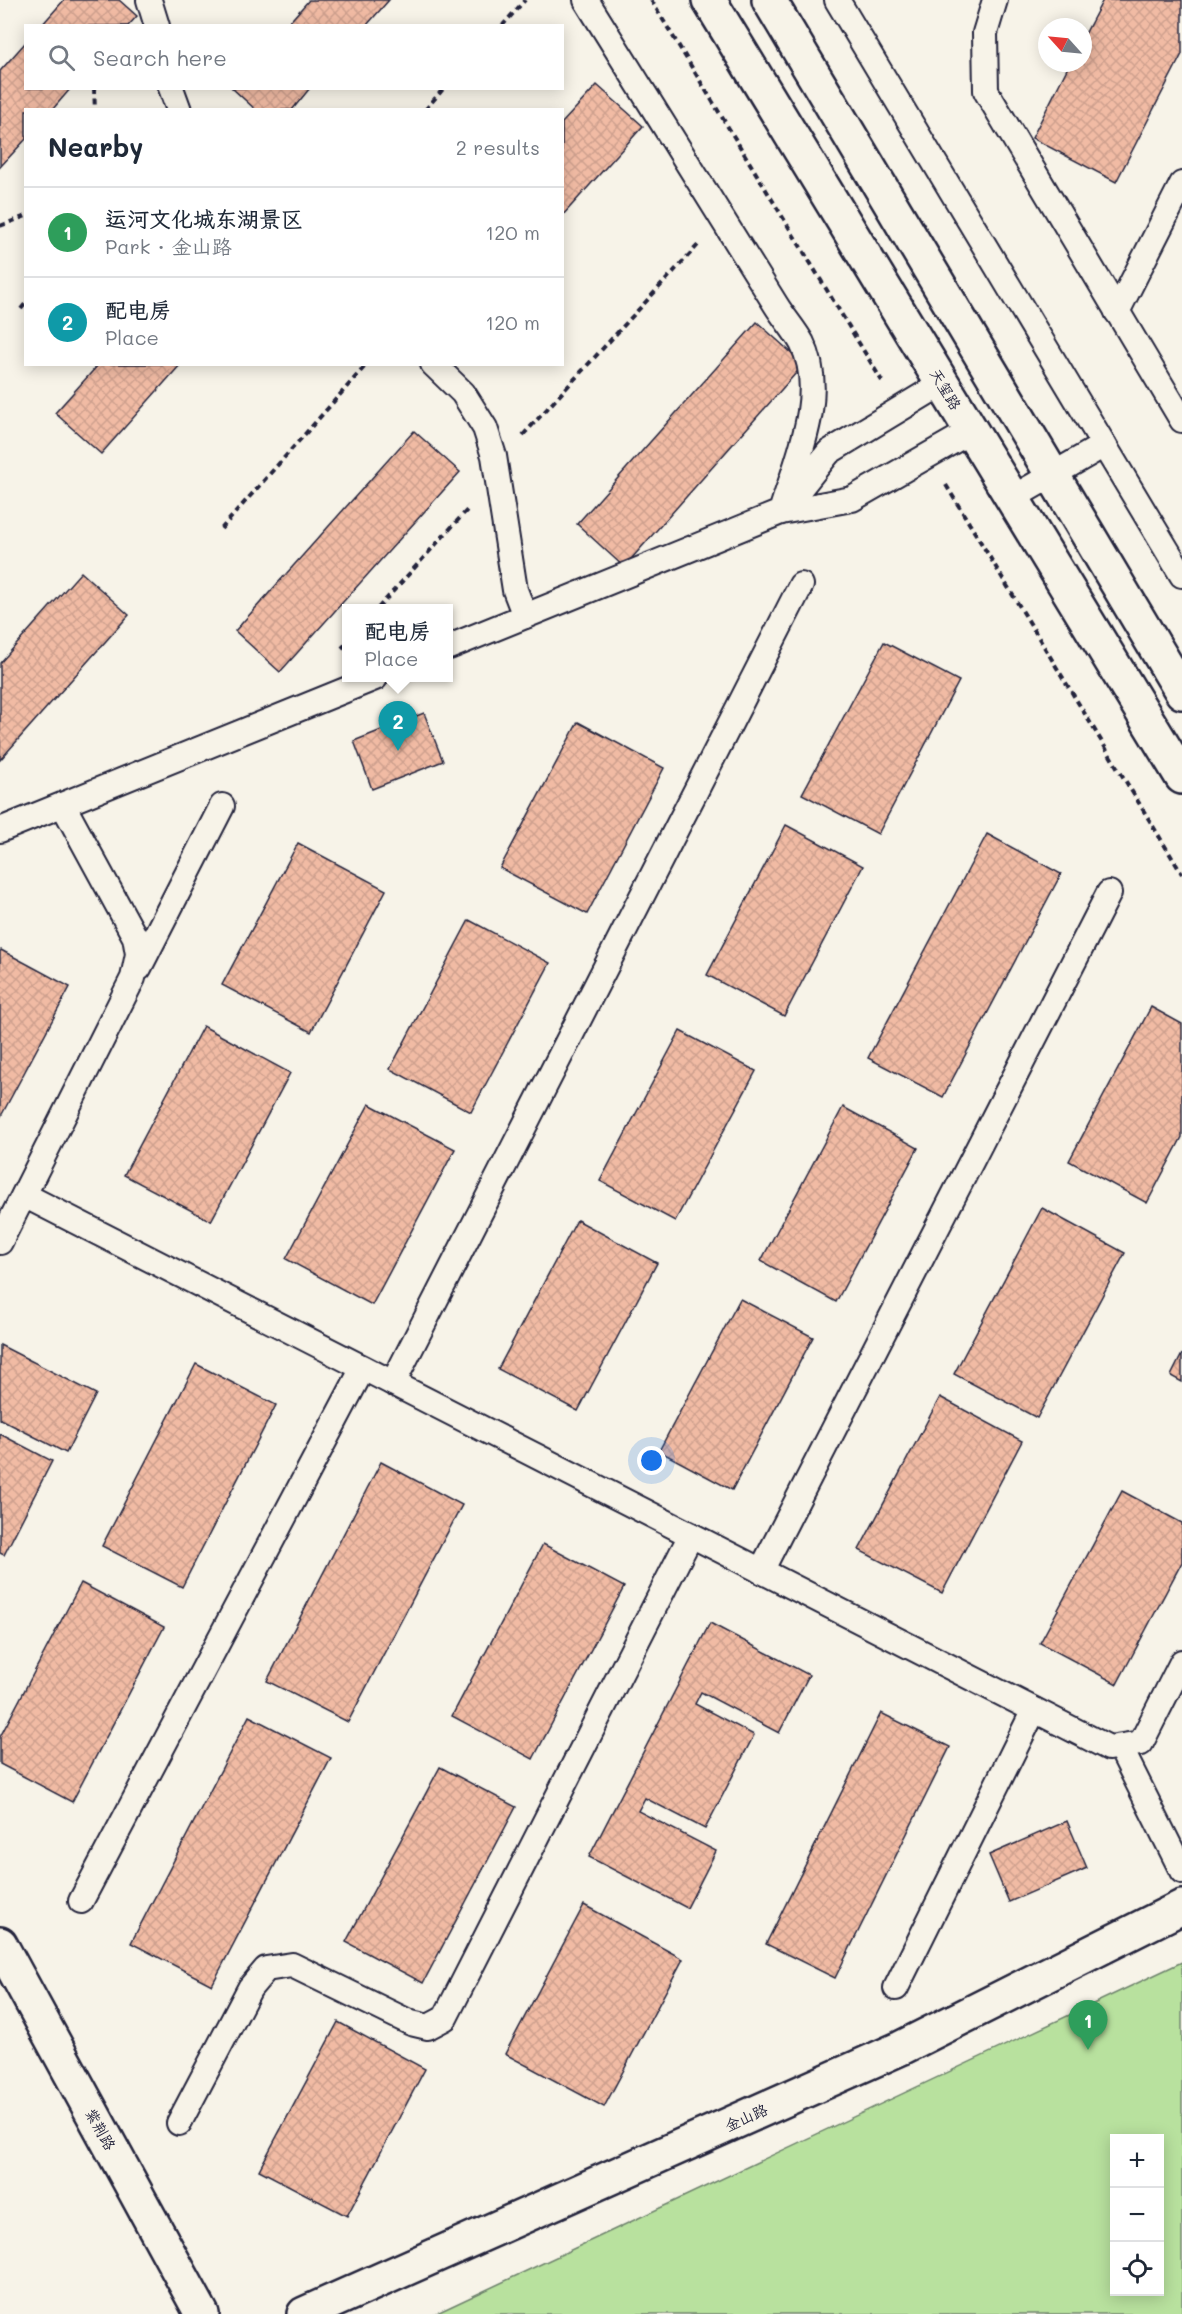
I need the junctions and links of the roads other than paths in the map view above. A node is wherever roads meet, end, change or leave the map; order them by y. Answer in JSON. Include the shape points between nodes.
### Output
{"nodes":[{"id":1,"x":149,"y":0,"type":"edge"},
{"id":2,"x":586,"y":0,"type":"edge"},
{"id":3,"x":710,"y":0,"type":"edge"},
{"id":4,"x":769,"y":0,"type":"edge"},
{"id":5,"x":837,"y":0,"type":"edge"},
{"id":6,"x":994,"y":0,"type":"edge"},
{"id":7,"x":156,"y":24,"type":"edge"},
{"id":8,"x":172,"y":90,"type":"edge"},
{"id":9,"x":178,"y":108,"type":"edge"},
{"id":10,"x":1182,"y":184,"type":"edge"},
{"id":11,"x":1117,"y":312,"type":"junction"},
{"id":12,"x":435,"y":366,"type":"edge"},
{"id":13,"x":943,"y":383,"type":"junction"},
{"id":14,"x":1182,"y":420,"type":"edge"},
{"id":15,"x":971,"y":431,"type":"junction"},
{"id":16,"x":1104,"y":445,"type":"junction"},
{"id":17,"x":1051,"y":475,"type":"junction"},
{"id":18,"x":1012,"y":498,"type":"junction"},
{"id":19,"x":781,"y":512,"type":"junction"},
{"id":20,"x":1182,"y":574,"type":"edge"},
{"id":21,"x":801,"y":585,"type":"dead end"},
{"id":22,"x":525,"y":616,"type":"junction"},
{"id":23,"x":453,"y":645,"type":"edge"},
{"id":24,"x":365,"y":682,"type":"edge"},
{"id":25,"x":1182,"y":692,"type":"edge"},
{"id":26,"x":1182,"y":777,"type":"edge"},
{"id":27,"x":63,"y":805,"type":"junction"},
{"id":28,"x":222,"y":806,"type":"dead end"},
{"id":29,"x":0,"y":830,"type":"edge"},
{"id":30,"x":1109,"y":893,"type":"dead end"},
{"id":31,"x":134,"y":978,"type":"junction"},
{"id":32,"x":24,"y":1196,"type":"junction"},
{"id":33,"x":0,"y":1242,"type":"edge"},
{"id":34,"x":363,"y":1368,"type":"junction"},
{"id":35,"x":393,"y":1383,"type":"junction"},
{"id":36,"x":691,"y":1535,"type":"junction"},
{"id":37,"x":761,"y":1571,"type":"junction"},
{"id":38,"x":1182,"y":1662,"type":"edge"},
{"id":39,"x":1034,"y":1710,"type":"junction"},
{"id":40,"x":1120,"y":1747,"type":"junction"},
{"id":41,"x":1182,"y":1871,"type":"edge"},
{"id":42,"x":81,"y":1901,"type":"dead end"},
{"id":43,"x":1182,"y":1907,"type":"edge"},
{"id":44,"x":0,"y":1944,"type":"edge"},
{"id":45,"x":896,"y":1988,"type":"dead end"},
{"id":46,"x":180,"y":2123,"type":"dead end"},
{"id":47,"x":202,"y":2314,"type":"edge"},
{"id":48,"x":304,"y":2314,"type":"edge"}],
"edges":[{"from":1,"to":7,"type":"lane"},
{"from":2,"to":19,"type":"lane","via":[[802,344],[811,374],[811,411]]},
{"from":3,"to":13,"type":"street","name":"天玺路"},
{"from":4,"to":17,"type":"street"},
{"from":5,"to":16,"type":"lane"},
{"from":6,"to":11,"type":"lane","via":[[985,33],[986,91]]},
{"from":8,"to":9,"type":"lane"},
{"from":10,"to":11,"type":"lane"},
{"from":11,"to":14,"type":"lane"},
{"from":12,"to":22,"type":"lane","via":[[463,393],[485,428],[515,590]]},
{"from":13,"to":15,"type":"street","name":"天玺路"},
{"from":13,"to":19,"type":"lane","via":[[829,452]]},
{"from":15,"to":18,"type":"street","name":"天玺路"},
{"from":15,"to":19,"type":"lane","via":[[852,499]]},
{"from":16,"to":17,"type":"lane"},
{"from":16,"to":20,"type":"lane"},
{"from":17,"to":18,"type":"lane"},
{"from":17,"to":25,"type":"street"},
{"from":18,"to":26,"type":"street","name":"天玺路"},
{"from":19,"to":22,"type":"lane"},
{"from":21,"to":35,"type":"lane"},
{"from":22,"to":23,"type":"lane"},
{"from":24,"to":27,"type":"lane"},
{"from":27,"to":29,"type":"lane"},
{"from":27,"to":31,"type":"lane","via":[[135,937],[138,954]]},
{"from":28,"to":31,"type":"lane"},
{"from":30,"to":37,"type":"lane"},
{"from":31,"to":32,"type":"lane"},
{"from":32,"to":33,"type":"lane"},
{"from":32,"to":34,"type":"lane"},
{"from":34,"to":35,"type":"lane"},
{"from":34,"to":42,"type":"lane"},
{"from":35,"to":36,"type":"lane"},
{"from":36,"to":37,"type":"lane"},
{"from":36,"to":46,"type":"lane","via":[[445,2018],[428,2026],[411,2023],[292,1965],[266,1969],[250,1988]]},
{"from":37,"to":39,"type":"lane"},
{"from":38,"to":40,"type":"lane","via":[[1141,1743]]},
{"from":39,"to":40,"type":"lane","via":[[1109,1748]]},
{"from":39,"to":45,"type":"lane"},
{"from":40,"to":41,"type":"lane"},
{"from":43,"to":48,"type":"street","name":"金山路","via":[[901,2048]]},
{"from":44,"to":47,"type":"street","name":"紫荆路"}]}
